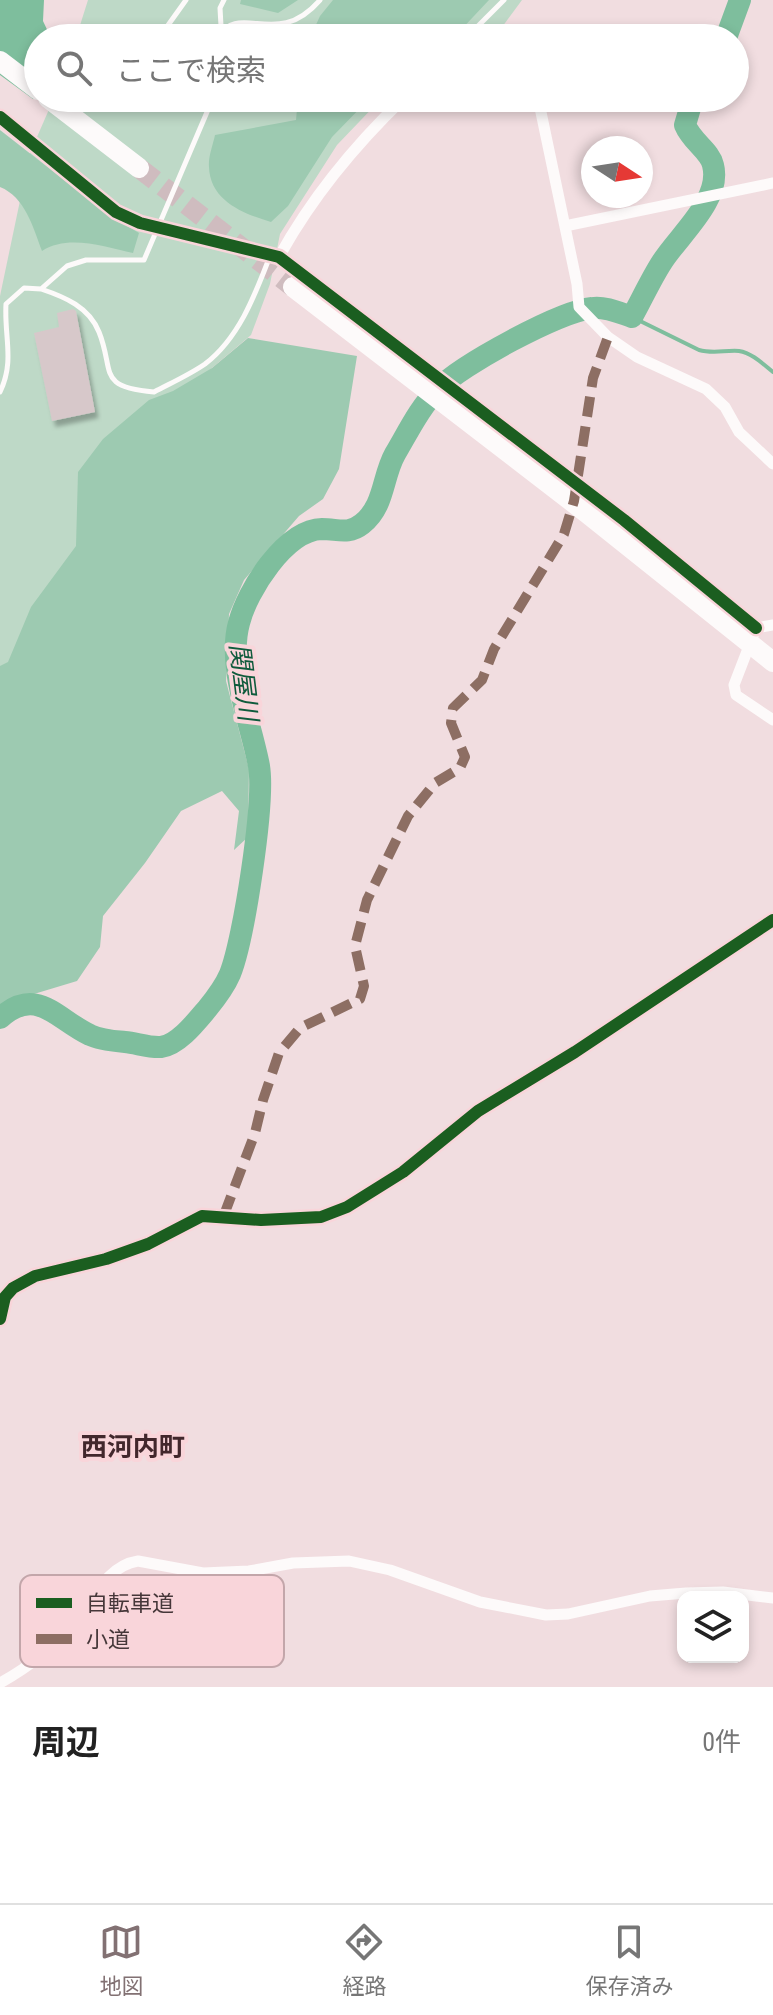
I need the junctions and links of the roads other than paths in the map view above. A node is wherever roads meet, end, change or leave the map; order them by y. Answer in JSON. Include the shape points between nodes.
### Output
{"nodes":[{"id":1,"x":186,"y":0,"type":"edge"},
{"id":2,"x":224,"y":0,"type":"edge"},
{"id":3,"x":320,"y":0,"type":"edge"},
{"id":4,"x":504,"y":0,"type":"edge"},
{"id":5,"x":169,"y":24,"type":"edge"},
{"id":6,"x":221,"y":24,"type":"edge"},
{"id":7,"x":224,"y":24,"type":"edge"},
{"id":8,"x":480,"y":24,"type":"edge"},
{"id":9,"x":0,"y":61,"type":"edge"},
{"id":10,"x":24,"y":79,"type":"edge"},
{"id":11,"x":66,"y":112,"type":"edge"},
{"id":12,"x":207,"y":112,"type":"edge"},
{"id":13,"x":390,"y":112,"type":"edge"},
{"id":14,"x":541,"y":112,"type":"edge"},
{"id":15,"x":0,"y":117,"type":"edge"},
{"id":16,"x":139,"y":168,"type":"tunnel mouth"},
{"id":17,"x":773,"y":183,"type":"edge"},
{"id":18,"x":565,"y":226,"type":"junction"},
{"id":19,"x":275,"y":256,"type":"junction"},
{"id":20,"x":296,"y":279,"type":"junction"},
{"id":21,"x":41,"y":289,"type":"junction"},
{"id":22,"x":0,"y":392,"type":"edge"},
{"id":23,"x":773,"y":464,"type":"edge"},
{"id":24,"x":773,"y":625,"type":"edge"},
{"id":25,"x":756,"y":628,"type":"junction"},
{"id":26,"x":768,"y":658,"type":"edge"},
{"id":27,"x":773,"y":720,"type":"edge"},
{"id":28,"x":773,"y":920,"type":"edge"},
{"id":29,"x":0,"y":1319,"type":"edge"},
{"id":30,"x":112,"y":1575,"type":"edge"},
{"id":31,"x":773,"y":1598,"type":"edge"},
{"id":32,"x":23,"y":1667,"type":"edge"},
{"id":33,"x":0,"y":1683,"type":"edge"}],
"edges":[{"from":1,"to":5,"type":"lane"},
{"from":2,"to":6,"type":"lane"},
{"from":3,"to":7,"type":"lane","via":[[299,17],[282,22],[240,14]]},
{"from":4,"to":8,"type":"lane"},
{"from":9,"to":10,"type":"highway"},
{"from":11,"to":16,"type":"highway"},
{"from":12,"to":21,"type":"lane","via":[[144,260],[86,260],[67,266]]},
{"from":13,"to":19,"type":"street","via":[[354,148]]},
{"from":14,"to":18,"type":"street"},
{"from":15,"to":19,"type":"street","via":[[116,212],[140,223]]},
{"from":17,"to":18,"type":"street"},
{"from":18,"to":23,"type":"street","via":[[579,307],[637,357],[706,389],[725,407],[739,432]]},
{"from":19,"to":20,"type":"street"},
{"from":19,"to":21,"type":"lane","via":[[236,330],[205,364],[154,392],[110,377],[92,320],[71,301]]},
{"from":20,"to":25,"type":"street","via":[[624,520]]},
{"from":20,"to":26,"type":"highway","via":[[328,312]]},
{"from":21,"to":22,"type":"lane","via":[[24,288],[6,304],[10,362]]},
{"from":24,"to":25,"type":"street"},
{"from":25,"to":27,"type":"street","via":[[734,685],[736,695]]},
{"from":28,"to":29,"type":"street","via":[[478,1111],[403,1172],[347,1207],[321,1217],[202,1216],[148,1244],[35,1276],[5,1297]]},
{"from":30,"to":31,"type":"street","via":[[138,1561],[203,1573],[349,1561],[480,1602],[546,1615],[686,1593]]},
{"from":32,"to":33,"type":"street"}]}
